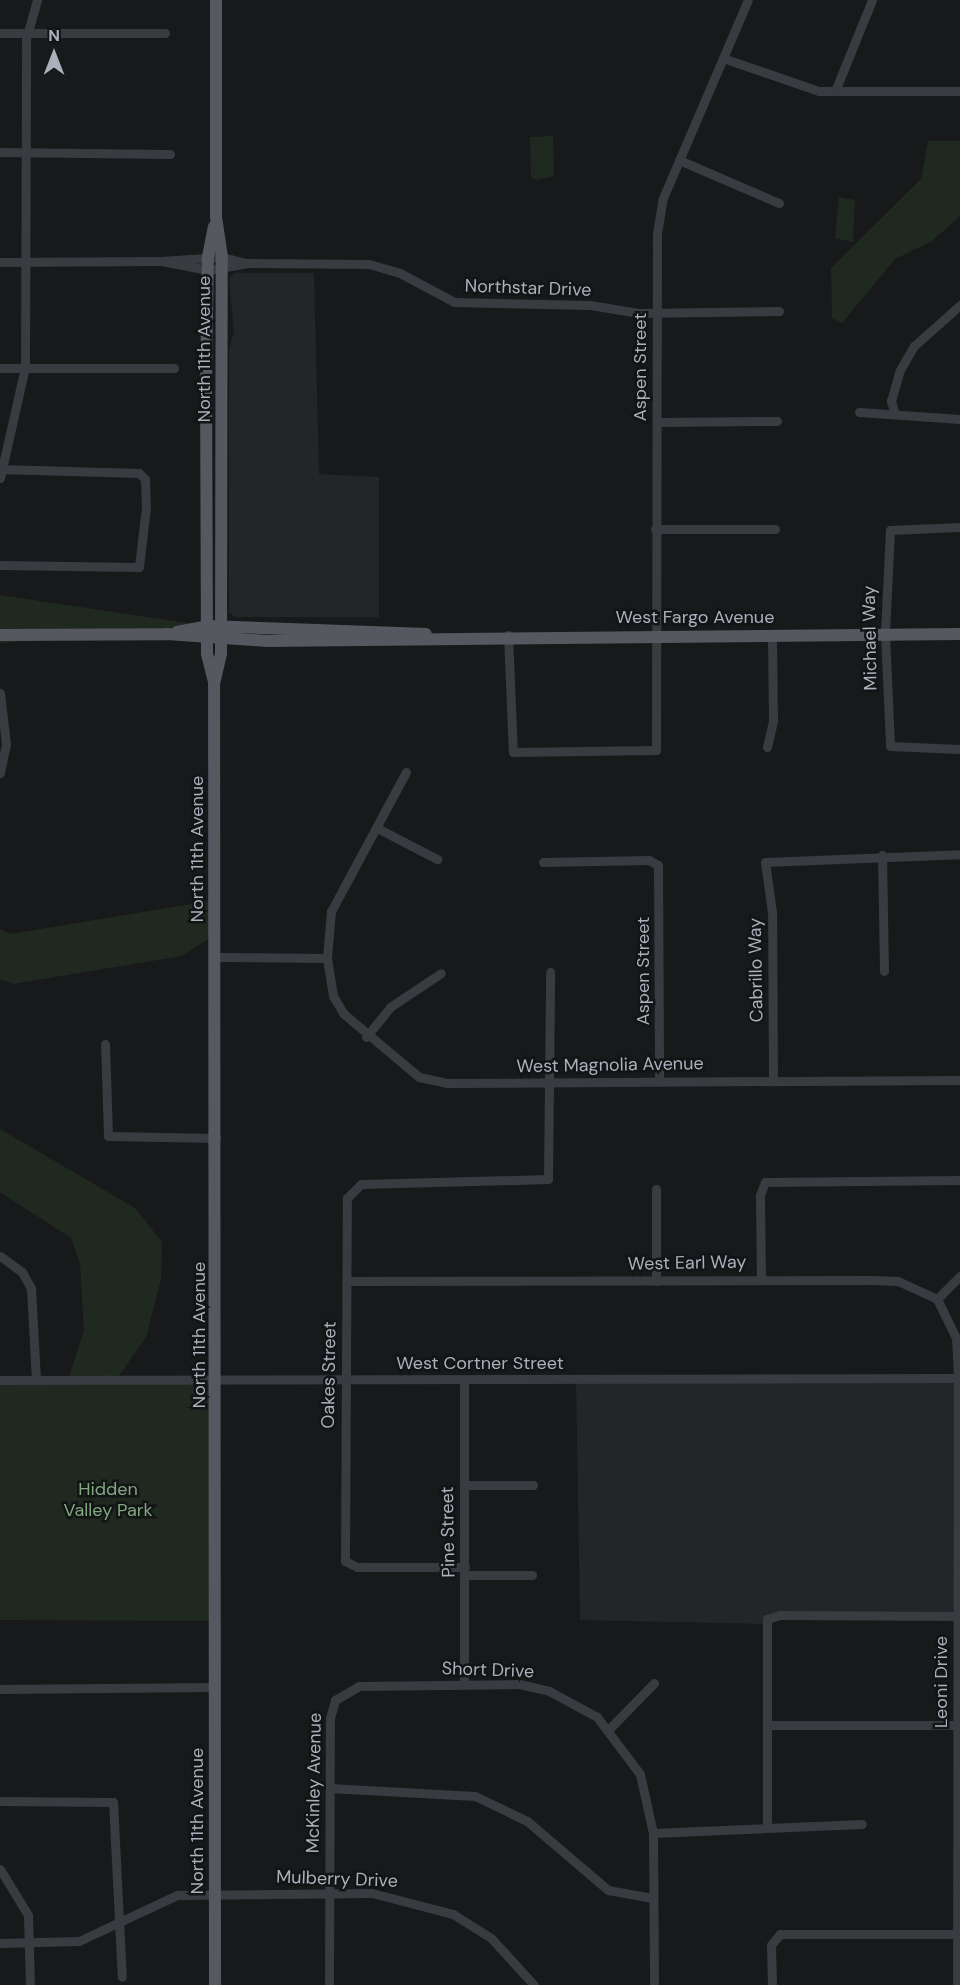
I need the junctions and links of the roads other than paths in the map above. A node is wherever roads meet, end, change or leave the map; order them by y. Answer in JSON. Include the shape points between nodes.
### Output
{"nodes":[{"id":1,"x":37,"y":0,"type":"edge"},
{"id":2,"x":216,"y":0,"type":"edge"},
{"id":3,"x":748,"y":0,"type":"edge"},
{"id":4,"x":872,"y":0,"type":"edge"},
{"id":5,"x":0,"y":33,"type":"edge"},
{"id":6,"x":27,"y":33,"type":"junction"},
{"id":7,"x":165,"y":33,"type":"dead end"},
{"id":8,"x":723,"y":58,"type":"junction"},
{"id":9,"x":835,"y":91,"type":"junction"},
{"id":10,"x":960,"y":91,"type":"edge"},
{"id":11,"x":0,"y":152,"type":"edge"},
{"id":12,"x":24,"y":152,"type":"junction"},
{"id":13,"x":170,"y":154,"type":"dead end"},
{"id":14,"x":680,"y":159,"type":"junction"},
{"id":15,"x":779,"y":203,"type":"dead end"},
{"id":16,"x":216,"y":217,"type":"junction"},
{"id":17,"x":0,"y":262,"type":"edge"},
{"id":18,"x":23,"y":262,"type":"junction"},
{"id":19,"x":208,"y":263,"type":"junction"},
{"id":20,"x":222,"y":263,"type":"junction"},
{"id":21,"x":960,"y":305,"type":"edge"},
{"id":22,"x":779,"y":311,"type":"dead end"},
{"id":23,"x":656,"y":312,"type":"junction"},
{"id":24,"x":0,"y":368,"type":"edge"},
{"id":25,"x":25,"y":368,"type":"junction"},
{"id":26,"x":174,"y":368,"type":"dead end"},
{"id":27,"x":206,"y":392,"type":"junction"},
{"id":28,"x":859,"y":412,"type":"dead end"},
{"id":29,"x":895,"y":414,"type":"junction"},
{"id":30,"x":960,"y":419,"type":"edge"},
{"id":31,"x":777,"y":421,"type":"dead end"},
{"id":32,"x":657,"y":422,"type":"junction"},
{"id":33,"x":1,"y":472,"type":"edge"},
{"id":34,"x":222,"y":481,"type":"junction"},
{"id":35,"x":960,"y":527,"type":"edge"},
{"id":36,"x":655,"y":529,"type":"junction"},
{"id":37,"x":775,"y":529,"type":"dead end"},
{"id":38,"x":0,"y":565,"type":"edge"},
{"id":39,"x":207,"y":626,"type":"junction"},
{"id":40,"x":221,"y":627,"type":"junction"},
{"id":41,"x":167,"y":634,"type":"junction"},
{"id":42,"x":656,"y":634,"type":"junction"},
{"id":43,"x":885,"y":634,"type":"junction"},
{"id":44,"x":960,"y":634,"type":"edge"},
{"id":45,"x":0,"y":635,"type":"edge"},
{"id":46,"x":507,"y":635,"type":"junction"},
{"id":47,"x":772,"y":635,"type":"junction"},
{"id":48,"x":430,"y":636,"type":"junction"},
{"id":49,"x":207,"y":639,"type":"junction"},
{"id":50,"x":221,"y":640,"type":"junction"},
{"id":51,"x":214,"y":684,"type":"junction"},
{"id":52,"x":0,"y":693,"type":"edge"},
{"id":53,"x":1,"y":706,"type":"edge"},
{"id":54,"x":766,"y":747,"type":"dead end"},
{"id":55,"x":960,"y":749,"type":"edge"},
{"id":56,"x":406,"y":772,"type":"dead end"},
{"id":57,"x":0,"y":773,"type":"edge"},
{"id":58,"x":377,"y":828,"type":"junction"},
{"id":59,"x":960,"y":854,"type":"edge"},
{"id":60,"x":882,"y":855,"type":"junction"},
{"id":61,"x":437,"y":859,"type":"dead end"},
{"id":62,"x":543,"y":862,"type":"dead end"},
{"id":63,"x":216,"y":957,"type":"junction"},
{"id":64,"x":327,"y":958,"type":"junction"},
{"id":65,"x":884,"y":971,"type":"dead end"},
{"id":66,"x":550,"y":972,"type":"dead end"},
{"id":67,"x":441,"y":973,"type":"dead end"},
{"id":68,"x":366,"y":1037,"type":"junction"},
{"id":69,"x":105,"y":1044,"type":"dead end"},
{"id":70,"x":773,"y":1080,"type":"junction"},
{"id":71,"x":960,"y":1080,"type":"edge"},
{"id":72,"x":659,"y":1081,"type":"junction"},
{"id":73,"x":550,"y":1082,"type":"junction"},
{"id":74,"x":216,"y":1138,"type":"junction"},
{"id":75,"x":960,"y":1180,"type":"edge"},
{"id":76,"x":656,"y":1189,"type":"dead end"},
{"id":77,"x":0,"y":1256,"type":"edge"},
{"id":78,"x":960,"y":1276,"type":"edge"},
{"id":79,"x":761,"y":1279,"type":"junction"},
{"id":80,"x":348,"y":1281,"type":"junction"},
{"id":81,"x":657,"y":1281,"type":"junction"},
{"id":82,"x":937,"y":1299,"type":"junction"},
{"id":83,"x":959,"y":1378,"type":"edge"},
{"id":84,"x":0,"y":1380,"type":"edge"},
{"id":85,"x":36,"y":1380,"type":"junction"},
{"id":86,"x":217,"y":1380,"type":"junction"},
{"id":87,"x":344,"y":1380,"type":"junction"},
{"id":88,"x":464,"y":1380,"type":"junction"},
{"id":89,"x":464,"y":1485,"type":"junction"},
{"id":90,"x":533,"y":1485,"type":"dead end"},
{"id":91,"x":465,"y":1571,"type":"junction"},
{"id":92,"x":532,"y":1575,"type":"dead end"},
{"id":93,"x":958,"y":1616,"type":"edge"},
{"id":94,"x":654,"y":1683,"type":"dead end"},
{"id":95,"x":464,"y":1684,"type":"junction"},
{"id":96,"x":215,"y":1687,"type":"junction"},
{"id":97,"x":0,"y":1689,"type":"edge"},
{"id":98,"x":340,"y":1693,"type":"joint"},
{"id":99,"x":767,"y":1725,"type":"junction"},
{"id":100,"x":958,"y":1725,"type":"junction"},
{"id":101,"x":610,"y":1728,"type":"junction"},
{"id":102,"x":330,"y":1788,"type":"junction"},
{"id":103,"x":0,"y":1802,"type":"edge"},
{"id":104,"x":862,"y":1824,"type":"dead end"},
{"id":105,"x":767,"y":1828,"type":"junction"},
{"id":106,"x":653,"y":1833,"type":"junction"},
{"id":107,"x":0,"y":1869,"type":"edge"},
{"id":108,"x":215,"y":1893,"type":"junction"},
{"id":109,"x":329,"y":1893,"type":"junction"},
{"id":110,"x":652,"y":1898,"type":"junction"},
{"id":111,"x":120,"y":1920,"type":"junction"},
{"id":112,"x":959,"y":1934,"type":"edge"},
{"id":113,"x":30,"y":1942,"type":"junction"},
{"id":114,"x":0,"y":1943,"type":"edge"},
{"id":115,"x":122,"y":1977,"type":"dead end"},
{"id":116,"x":30,"y":1985,"type":"edge"},
{"id":117,"x":215,"y":1985,"type":"edge"},
{"id":118,"x":329,"y":1985,"type":"edge"},
{"id":119,"x":534,"y":1985,"type":"edge"},
{"id":120,"x":654,"y":1985,"type":"edge"},
{"id":121,"x":772,"y":1985,"type":"edge"},
{"id":122,"x":957,"y":1985,"type":"edge"}],
"edges":[{"from":1,"to":6,"type":"street"},
{"from":2,"to":16,"type":"main road","name":"North 11th Avenue"},
{"from":3,"to":8,"type":"street","name":"Aspen Street"},
{"from":4,"to":9,"type":"street"},
{"from":5,"to":6,"type":"street"},
{"from":6,"to":7,"type":"street"},
{"from":6,"to":12,"type":"street"},
{"from":8,"to":9,"type":"street","via":[[783,83]]},
{"from":8,"to":14,"type":"street","name":"Aspen Street"},
{"from":9,"to":10,"type":"street"},
{"from":11,"to":12,"type":"street"},
{"from":12,"to":13,"type":"street"},
{"from":12,"to":18,"type":"street"},
{"from":14,"to":15,"type":"street"},
{"from":14,"to":23,"type":"street","name":"Aspen Street","via":[[658,226]]},
{"from":16,"to":19,"type":"main road","name":"North 11th Avenue"},
{"from":16,"to":20,"type":"main road","name":"North 11th Avenue"},
{"from":17,"to":18,"type":"street","name":"Northstar Drive"},
{"from":18,"to":19,"type":"street","name":"Northstar Drive"},
{"from":18,"to":25,"type":"street"},
{"from":19,"to":20,"type":"street","name":"Northstar Drive"},
{"from":19,"to":27,"type":"main road","name":"North 11th Avenue"},
{"from":20,"to":23,"type":"street","name":"Northstar Drive","via":[[369,264],[400,273],[454,302]]},
{"from":20,"to":34,"type":"main road","name":"North 11th Avenue"},
{"from":21,"to":29,"type":"street","via":[[914,346],[900,370],[891,401]]},
{"from":22,"to":23,"type":"street","name":"Northstar Drive"},
{"from":23,"to":32,"type":"street","name":"Aspen Street"},
{"from":24,"to":25,"type":"street"},
{"from":25,"to":26,"type":"street"},
{"from":25,"to":33,"type":"street"},
{"from":27,"to":34,"type":"main road","name":"North 11th Avenue","via":[[212,406],[212,464]]},
{"from":27,"to":39,"type":"main road","name":"North 11th Avenue"},
{"from":28,"to":29,"type":"street"},
{"from":29,"to":30,"type":"street","via":[[911,420]]},
{"from":31,"to":32,"type":"street"},
{"from":32,"to":36,"type":"street","name":"Aspen Street"},
{"from":33,"to":38,"type":"street","via":[[142,474],[142,566]]},
{"from":34,"to":40,"type":"main road","name":"North 11th Avenue"},
{"from":35,"to":43,"type":"street","name":"Michael Way","via":[[890,530]]},
{"from":36,"to":37,"type":"street"},
{"from":36,"to":42,"type":"street","name":"Aspen Street"},
{"from":39,"to":40,"type":"main road","name":"West Fargo Avenue"},
{"from":39,"to":41,"type":"main road","name":"West Fargo Avenue"},
{"from":39,"to":49,"type":"main road","name":"North 11th Avenue"},
{"from":40,"to":48,"type":"main road","name":"West Fargo Avenue"},
{"from":40,"to":50,"type":"main road","name":"North 11th Avenue"},
{"from":41,"to":45,"type":"main road","name":"West Fargo Avenue"},
{"from":41,"to":49,"type":"main road","name":"West Fargo Avenue"},
{"from":42,"to":46,"type":"main road","name":"West Fargo Avenue"},
{"from":42,"to":46,"type":"street","name":"Aspen Street","via":[[656,750],[513,752]]},
{"from":42,"to":47,"type":"main road","name":"West Fargo Avenue"},
{"from":43,"to":44,"type":"main road","name":"West Fargo Avenue"},
{"from":43,"to":47,"type":"main road","name":"West Fargo Avenue"},
{"from":43,"to":55,"type":"street","name":"Michael Way","via":[[890,746]]},
{"from":46,"to":48,"type":"main road","name":"West Fargo Avenue"},
{"from":47,"to":54,"type":"street","via":[[773,720]]},
{"from":48,"to":50,"type":"main road","name":"West Fargo Avenue"},
{"from":49,"to":50,"type":"main road","name":"West Fargo Avenue"},
{"from":49,"to":51,"type":"main road","name":"North 11th Avenue"},
{"from":50,"to":51,"type":"main road","name":"North 11th Avenue"},
{"from":51,"to":63,"type":"main road","name":"North 11th Avenue"},
{"from":52,"to":53,"type":"street"},
{"from":53,"to":57,"type":"street","via":[[6,744]]},
{"from":56,"to":58,"type":"street","name":"West Magnolia Avenue"},
{"from":58,"to":61,"type":"street"},
{"from":58,"to":64,"type":"street","name":"West Magnolia Avenue","via":[[331,912]]},
{"from":59,"to":60,"type":"street"},
{"from":60,"to":65,"type":"street"},
{"from":60,"to":70,"type":"street","name":"Cabrillo Way","via":[[765,862],[772,912]]},
{"from":62,"to":72,"type":"street","name":"Aspen Street","via":[[656,862]]},
{"from":63,"to":64,"type":"street"},
{"from":63,"to":74,"type":"main road","name":"North 11th Avenue"},
{"from":64,"to":68,"type":"street","name":"West Magnolia Avenue","via":[[338,1005]]},
{"from":66,"to":73,"type":"street"},
{"from":67,"to":68,"type":"street","via":[[390,1007]]},
{"from":68,"to":73,"type":"street","name":"West Magnolia Avenue","via":[[430,1082]]},
{"from":69,"to":74,"type":"street","via":[[108,1136]]},
{"from":70,"to":71,"type":"street","name":"West Magnolia Avenue"},
{"from":70,"to":72,"type":"street","name":"West Magnolia Avenue"},
{"from":72,"to":73,"type":"street","name":"West Magnolia Avenue"},
{"from":73,"to":80,"type":"street","name":"Oakes Street","via":[[548,1179],[351,1188]]},
{"from":74,"to":86,"type":"main road","name":"North 11th Avenue"},
{"from":75,"to":79,"type":"street","via":[[763,1184]]},
{"from":76,"to":81,"type":"street"},
{"from":77,"to":85,"type":"street","via":[[22,1272],[32,1288]]},
{"from":78,"to":82,"type":"street"},
{"from":79,"to":81,"type":"street","name":"West Earl Way"},
{"from":79,"to":82,"type":"street","name":"West Earl Way","via":[[898,1281]]},
{"from":80,"to":81,"type":"street","name":"West Earl Way"},
{"from":80,"to":87,"type":"street","name":"Oakes Street"},
{"from":82,"to":83,"type":"street","via":[[956,1338]]},
{"from":83,"to":88,"type":"street","name":"West Cortner Street"},
{"from":83,"to":93,"type":"street","name":"Leoni Drive"},
{"from":84,"to":85,"type":"street","name":"West Cortner Street"},
{"from":85,"to":86,"type":"street","name":"West Cortner Street"},
{"from":86,"to":87,"type":"street","name":"West Cortner Street"},
{"from":86,"to":96,"type":"main road","name":"North 11th Avenue"},
{"from":87,"to":88,"type":"street","name":"West Cortner Street"},
{"from":87,"to":91,"type":"street","name":"Oakes Street","via":[[346,1563]]},
{"from":88,"to":89,"type":"street","name":"Pine Street"},
{"from":89,"to":90,"type":"street"},
{"from":89,"to":91,"type":"street","name":"Pine Street"},
{"from":91,"to":92,"type":"street"},
{"from":91,"to":95,"type":"street","name":"Pine Street"},
{"from":93,"to":99,"type":"street","via":[[780,1615],[767,1619]]},
{"from":93,"to":100,"type":"street","name":"Leoni Drive"},
{"from":94,"to":101,"type":"street"},
{"from":95,"to":98,"type":"street","name":"Short Drive","via":[[358,1686]]},
{"from":95,"to":101,"type":"street","name":"Short Drive","via":[[537,1686],[574,1702]]},
{"from":96,"to":97,"type":"street"},
{"from":96,"to":108,"type":"main road","name":"North 11th Avenue"},
{"from":98,"to":102,"type":"street","name":"McKinley Avenue","via":[[330,1709]]},
{"from":99,"to":100,"type":"street"},
{"from":99,"to":105,"type":"street"},
{"from":100,"to":112,"type":"street","name":"Leoni Drive"},
{"from":101,"to":106,"type":"street","name":"Short Drive","via":[[640,1774]]},
{"from":102,"to":109,"type":"street","name":"McKinley Avenue"},
{"from":102,"to":110,"type":"street","via":[[475,1796],[527,1821],[608,1890]]},
{"from":103,"to":111,"type":"street","via":[[113,1802]]},
{"from":104,"to":105,"type":"street"},
{"from":105,"to":106,"type":"street"},
{"from":106,"to":110,"type":"street","name":"Short Drive"},
{"from":107,"to":113,"type":"street","via":[[28,1915]]},
{"from":108,"to":109,"type":"street","name":"Mulberry Drive"},
{"from":108,"to":111,"type":"street","name":"Mulberry Drive","via":[[168,1896]]},
{"from":108,"to":117,"type":"main road","name":"North 11th Avenue"},
{"from":109,"to":118,"type":"street","name":"McKinley Avenue"},
{"from":109,"to":119,"type":"street","name":"Mulberry Drive","via":[[390,1894],[453,1914],[491,1938]]},
{"from":110,"to":120,"type":"street","name":"Short Drive"},
{"from":111,"to":113,"type":"street","name":"Mulberry Drive","via":[[79,1941]]},
{"from":111,"to":115,"type":"street"},
{"from":112,"to":121,"type":"street","via":[[774,1937]]},
{"from":112,"to":122,"type":"street","name":"Leoni Drive"},
{"from":113,"to":114,"type":"street","name":"Mulberry Drive"},
{"from":113,"to":116,"type":"street"}]}
